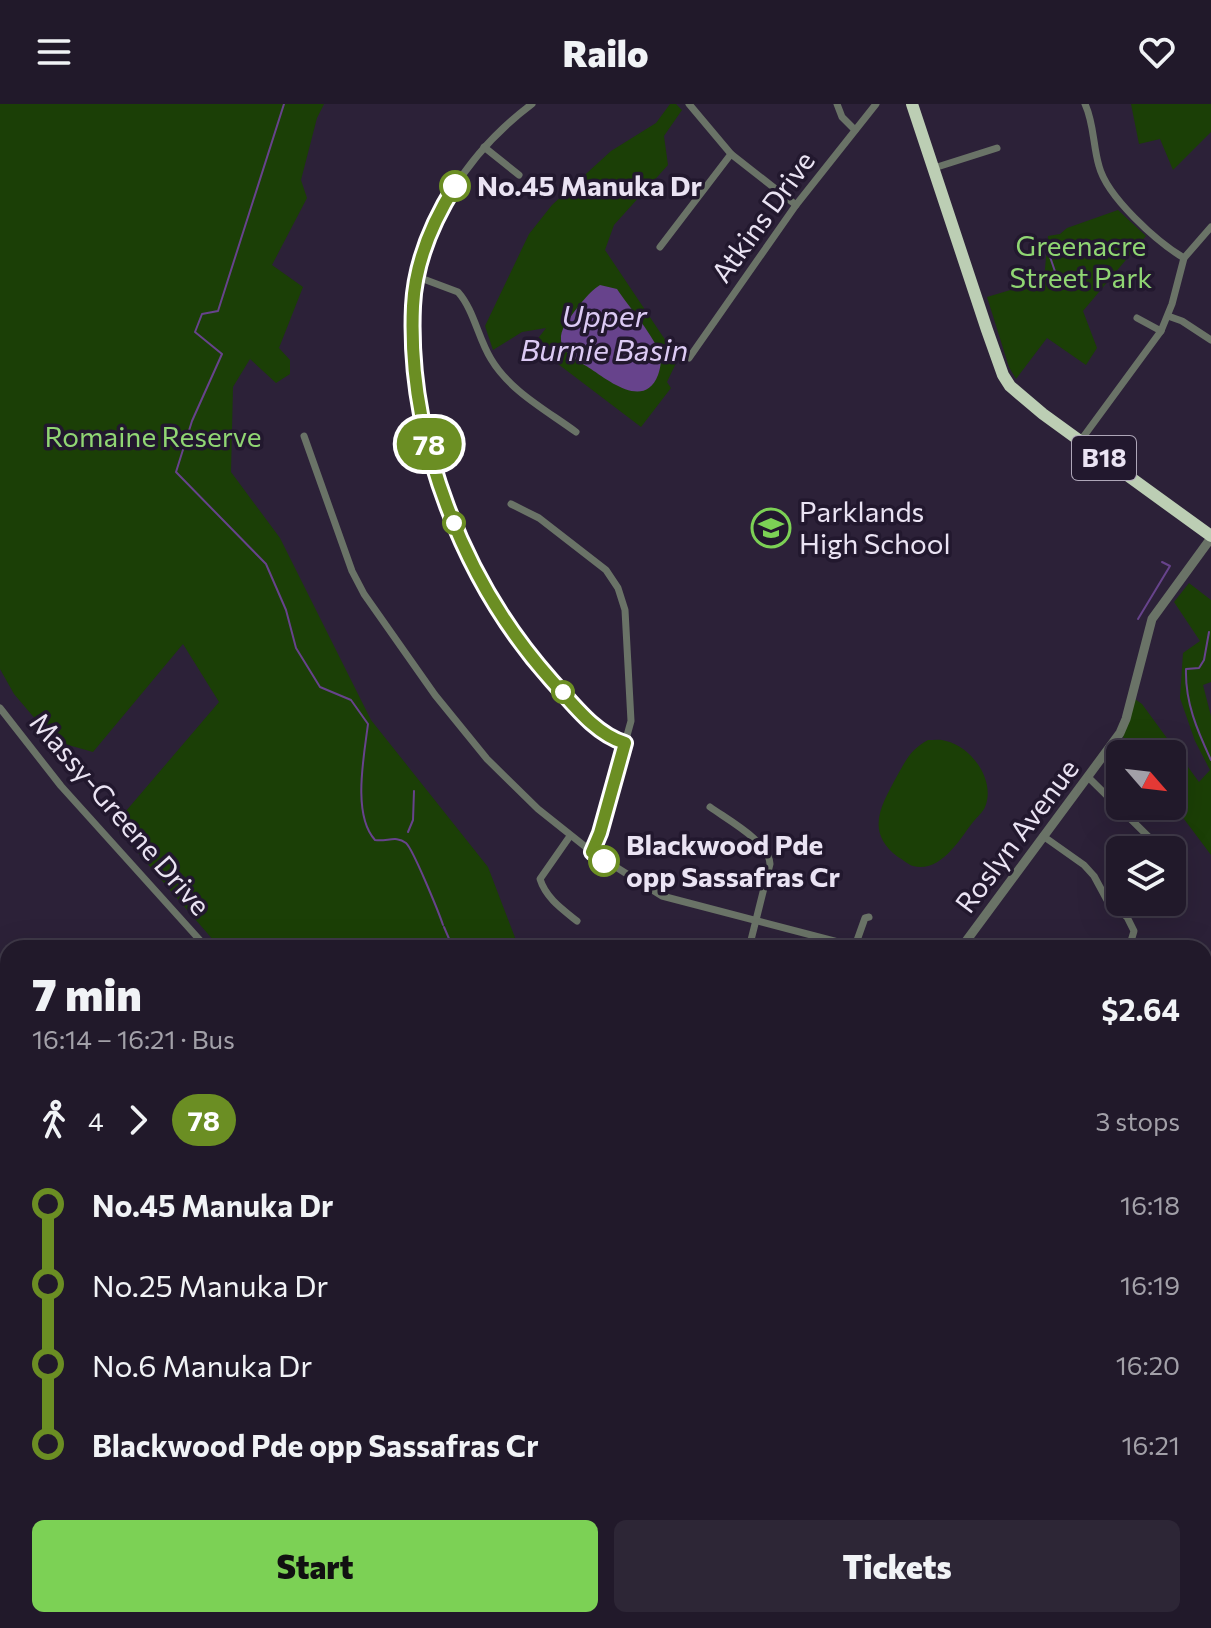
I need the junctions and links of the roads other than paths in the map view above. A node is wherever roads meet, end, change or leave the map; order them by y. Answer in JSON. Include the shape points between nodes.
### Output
{"nodes":[{"id":1,"x":532,"y":104,"type":"edge"},
{"id":2,"x":689,"y":104,"type":"edge"},
{"id":3,"x":837,"y":104,"type":"edge"},
{"id":4,"x":876,"y":104,"type":"edge"},
{"id":5,"x":912,"y":104,"type":"edge"},
{"id":6,"x":1085,"y":104,"type":"edge"},
{"id":7,"x":855,"y":130,"type":"junction"},
{"id":8,"x":484,"y":147,"type":"junction"},
{"id":9,"x":997,"y":148,"type":"dead end"},
{"id":10,"x":731,"y":154,"type":"junction"},
{"id":11,"x":934,"y":168,"type":"junction"},
{"id":12,"x":519,"y":175,"type":"dead end"},
{"id":13,"x":796,"y":205,"type":"junction"},
{"id":14,"x":1211,"y":227,"type":"edge"},
{"id":15,"x":660,"y":247,"type":"dead end"},
{"id":16,"x":1184,"y":258,"type":"junction"},
{"id":17,"x":418,"y":277,"type":"junction"},
{"id":18,"x":1168,"y":316,"type":"junction"},
{"id":19,"x":1137,"y":318,"type":"dead end"},
{"id":20,"x":1161,"y":331,"type":"junction"},
{"id":21,"x":1211,"y":340,"type":"edge"},
{"id":22,"x":689,"y":358,"type":"dead end"},
{"id":23,"x":576,"y":432,"type":"dead end"},
{"id":24,"x":304,"y":436,"type":"dead end"},
{"id":25,"x":1081,"y":440,"type":"junction"},
{"id":26,"x":511,"y":504,"type":"dead end"},
{"id":27,"x":1211,"y":537,"type":"edge"},
{"id":28,"x":0,"y":708,"type":"edge"},
{"id":29,"x":625,"y":743,"type":"junction"},
{"id":30,"x":1088,"y":777,"type":"junction"},
{"id":31,"x":710,"y":807,"type":"dead end"},
{"id":32,"x":570,"y":836,"type":"junction"},
{"id":33,"x":1043,"y":836,"type":"junction"},
{"id":34,"x":1148,"y":836,"type":"edge"},
{"id":35,"x":592,"y":852,"type":"junction"},
{"id":36,"x":869,"y":917,"type":"dead end"},
{"id":37,"x":577,"y":921,"type":"dead end"},
{"id":38,"x":756,"y":922,"type":"junction"},
{"id":39,"x":200,"y":940,"type":"edge"},
{"id":40,"x":751,"y":940,"type":"edge"},
{"id":41,"x":829,"y":940,"type":"edge"},
{"id":42,"x":859,"y":940,"type":"edge"},
{"id":43,"x":967,"y":940,"type":"edge"},
{"id":44,"x":1131,"y":940,"type":"edge"}],
"edges":[{"from":1,"to":8,"type":"street"},
{"from":2,"to":10,"type":"street"},
{"from":3,"to":7,"type":"street"},
{"from":4,"to":7,"type":"street","name":"Atkins Drive"},
{"from":5,"to":11,"type":"highway","number":"B18"},
{"from":6,"to":16,"type":"street","via":[[1107,185]]},
{"from":7,"to":13,"type":"street","name":"Atkins Drive"},
{"from":8,"to":12,"type":"street"},
{"from":8,"to":17,"type":"street","via":[[446,200]]},
{"from":9,"to":11,"type":"street"},
{"from":10,"to":13,"type":"street"},
{"from":10,"to":15,"type":"street"},
{"from":11,"to":25,"type":"highway","number":"B18","via":[[1003,375],[1026,401]]},
{"from":13,"to":22,"type":"street","name":"Atkins Drive"},
{"from":14,"to":16,"type":"street"},
{"from":16,"to":18,"type":"street"},
{"from":17,"to":23,"type":"street","via":[[458,292],[502,375]]},
{"from":17,"to":29,"type":"street","via":[[413,318],[421,407],[460,539],[486,591],[533,659],[606,736]]},
{"from":18,"to":20,"type":"street"},
{"from":18,"to":21,"type":"street"},
{"from":19,"to":20,"type":"street"},
{"from":20,"to":25,"type":"street"},
{"from":24,"to":32,"type":"street","via":[[352,571],[377,615],[472,741]]},
{"from":25,"to":27,"type":"highway","number":"B18"},
{"from":26,"to":29,"type":"street","via":[[586,554],[618,588],[625,610],[631,695]]},
{"from":27,"to":30,"type":"street","name":"Roslyn Avenue","via":[[1152,619],[1126,719]]},
{"from":28,"to":39,"type":"street","name":"Massy-Greene Drive","via":[[61,786]]},
{"from":29,"to":35,"type":"street"},
{"from":30,"to":33,"type":"street","name":"Roslyn Avenue"},
{"from":30,"to":34,"type":"street"},
{"from":31,"to":38,"type":"street","via":[[770,854]]},
{"from":32,"to":35,"type":"street"},
{"from":32,"to":37,"type":"street","via":[[540,879],[552,901]]},
{"from":33,"to":43,"type":"street","name":"Roslyn Avenue"},
{"from":33,"to":44,"type":"street","via":[[1094,876],[1107,900],[1127,917],[1134,931]]},
{"from":35,"to":38,"type":"street","via":[[662,896]]},
{"from":36,"to":42,"type":"street","via":[[862,921]]},
{"from":38,"to":40,"type":"street"},
{"from":38,"to":41,"type":"street"}]}
